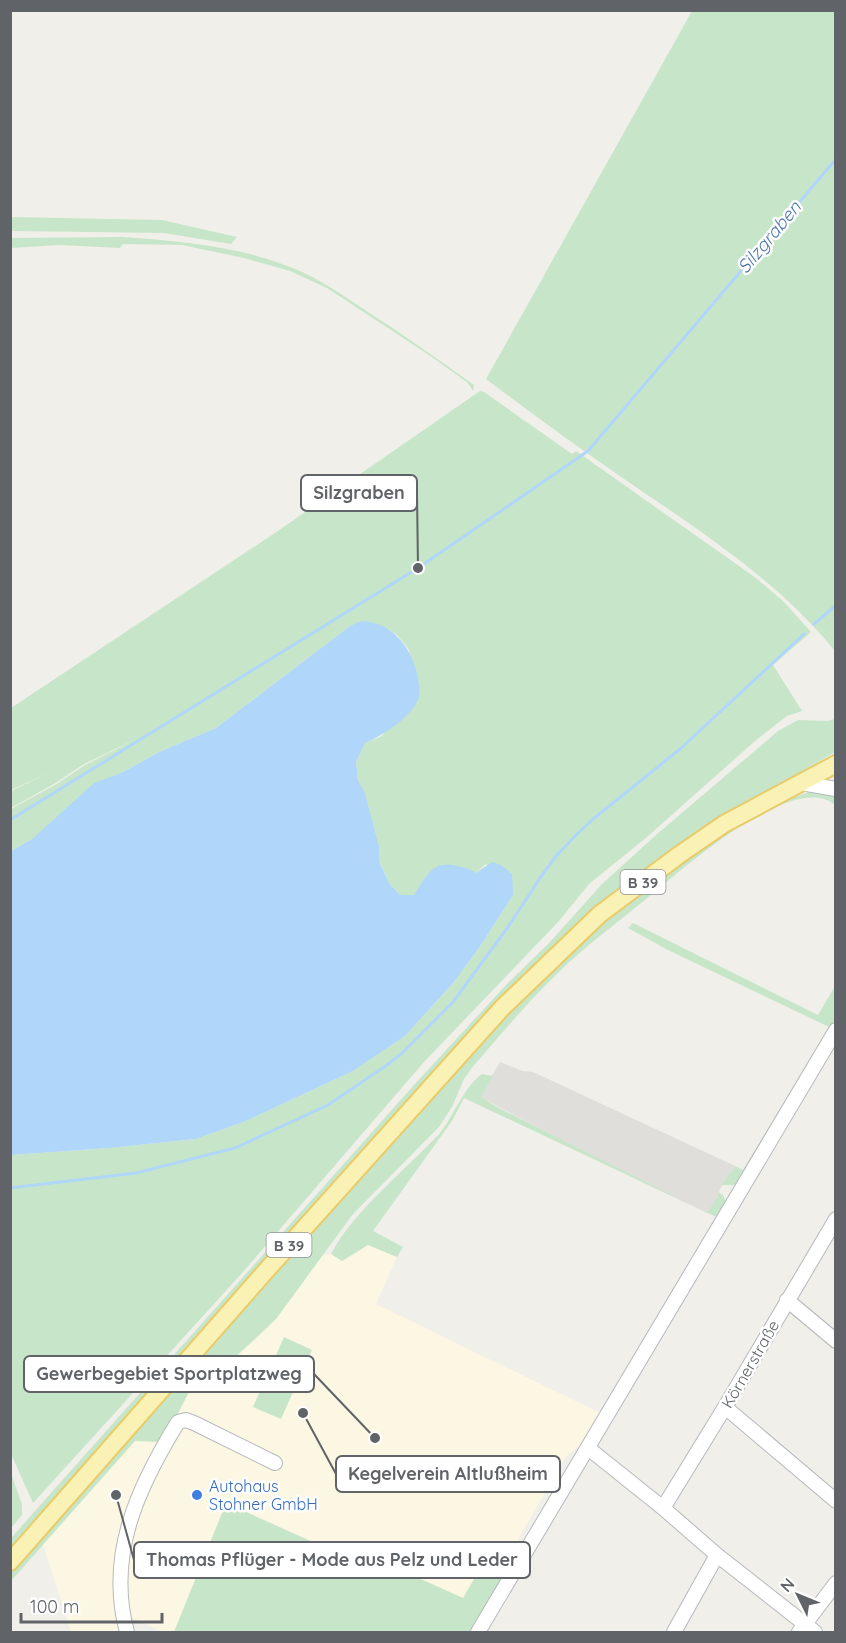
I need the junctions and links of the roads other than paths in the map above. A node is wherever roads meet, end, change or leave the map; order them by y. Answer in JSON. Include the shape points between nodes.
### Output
{"nodes":[{"id":1,"x":836,"y":764,"type":"edge"},
{"id":2,"x":801,"y":783,"type":"junction"},
{"id":3,"x":836,"y":789,"type":"edge"},
{"id":4,"x":836,"y":1030,"type":"edge"},
{"id":5,"x":836,"y":1219,"type":"edge"},
{"id":6,"x":787,"y":1300,"type":"junction"},
{"id":7,"x":836,"y":1341,"type":"edge"},
{"id":8,"x":725,"y":1407,"type":"junction"},
{"id":9,"x":588,"y":1448,"type":"junction"},
{"id":10,"x":275,"y":1463,"type":"dead end"},
{"id":11,"x":836,"y":1501,"type":"edge"},
{"id":12,"x":663,"y":1508,"type":"junction"},
{"id":13,"x":717,"y":1555,"type":"junction"},
{"id":14,"x":10,"y":1562,"type":"edge"},
{"id":15,"x":836,"y":1583,"type":"edge"},
{"id":16,"x":806,"y":1629,"type":"edge"},
{"id":17,"x":127,"y":1632,"type":"edge"},
{"id":18,"x":478,"y":1632,"type":"edge"},
{"id":19,"x":674,"y":1632,"type":"edge"}],
"edges":[{"from":1,"to":2,"type":"main road","number":"B 39"},
{"from":2,"to":3,"type":"street"},
{"from":2,"to":14,"type":"main road","number":"B 39","via":[[724,824],[600,914],[502,1008]]},
{"from":4,"to":9,"type":"street"},
{"from":5,"to":6,"type":"street","name":"Körnerstraße"},
{"from":6,"to":7,"type":"street"},
{"from":6,"to":8,"type":"street","name":"Körnerstraße"},
{"from":8,"to":11,"type":"street"},
{"from":8,"to":12,"type":"street","name":"Körnerstraße"},
{"from":9,"to":12,"type":"street"},
{"from":9,"to":18,"type":"street"},
{"from":10,"to":17,"type":"street","via":[[194,1423],[178,1422],[147,1476],[127,1527],[120,1587]]},
{"from":12,"to":13,"type":"street"},
{"from":13,"to":16,"type":"street"},
{"from":13,"to":19,"type":"street"},
{"from":15,"to":16,"type":"street"}]}
